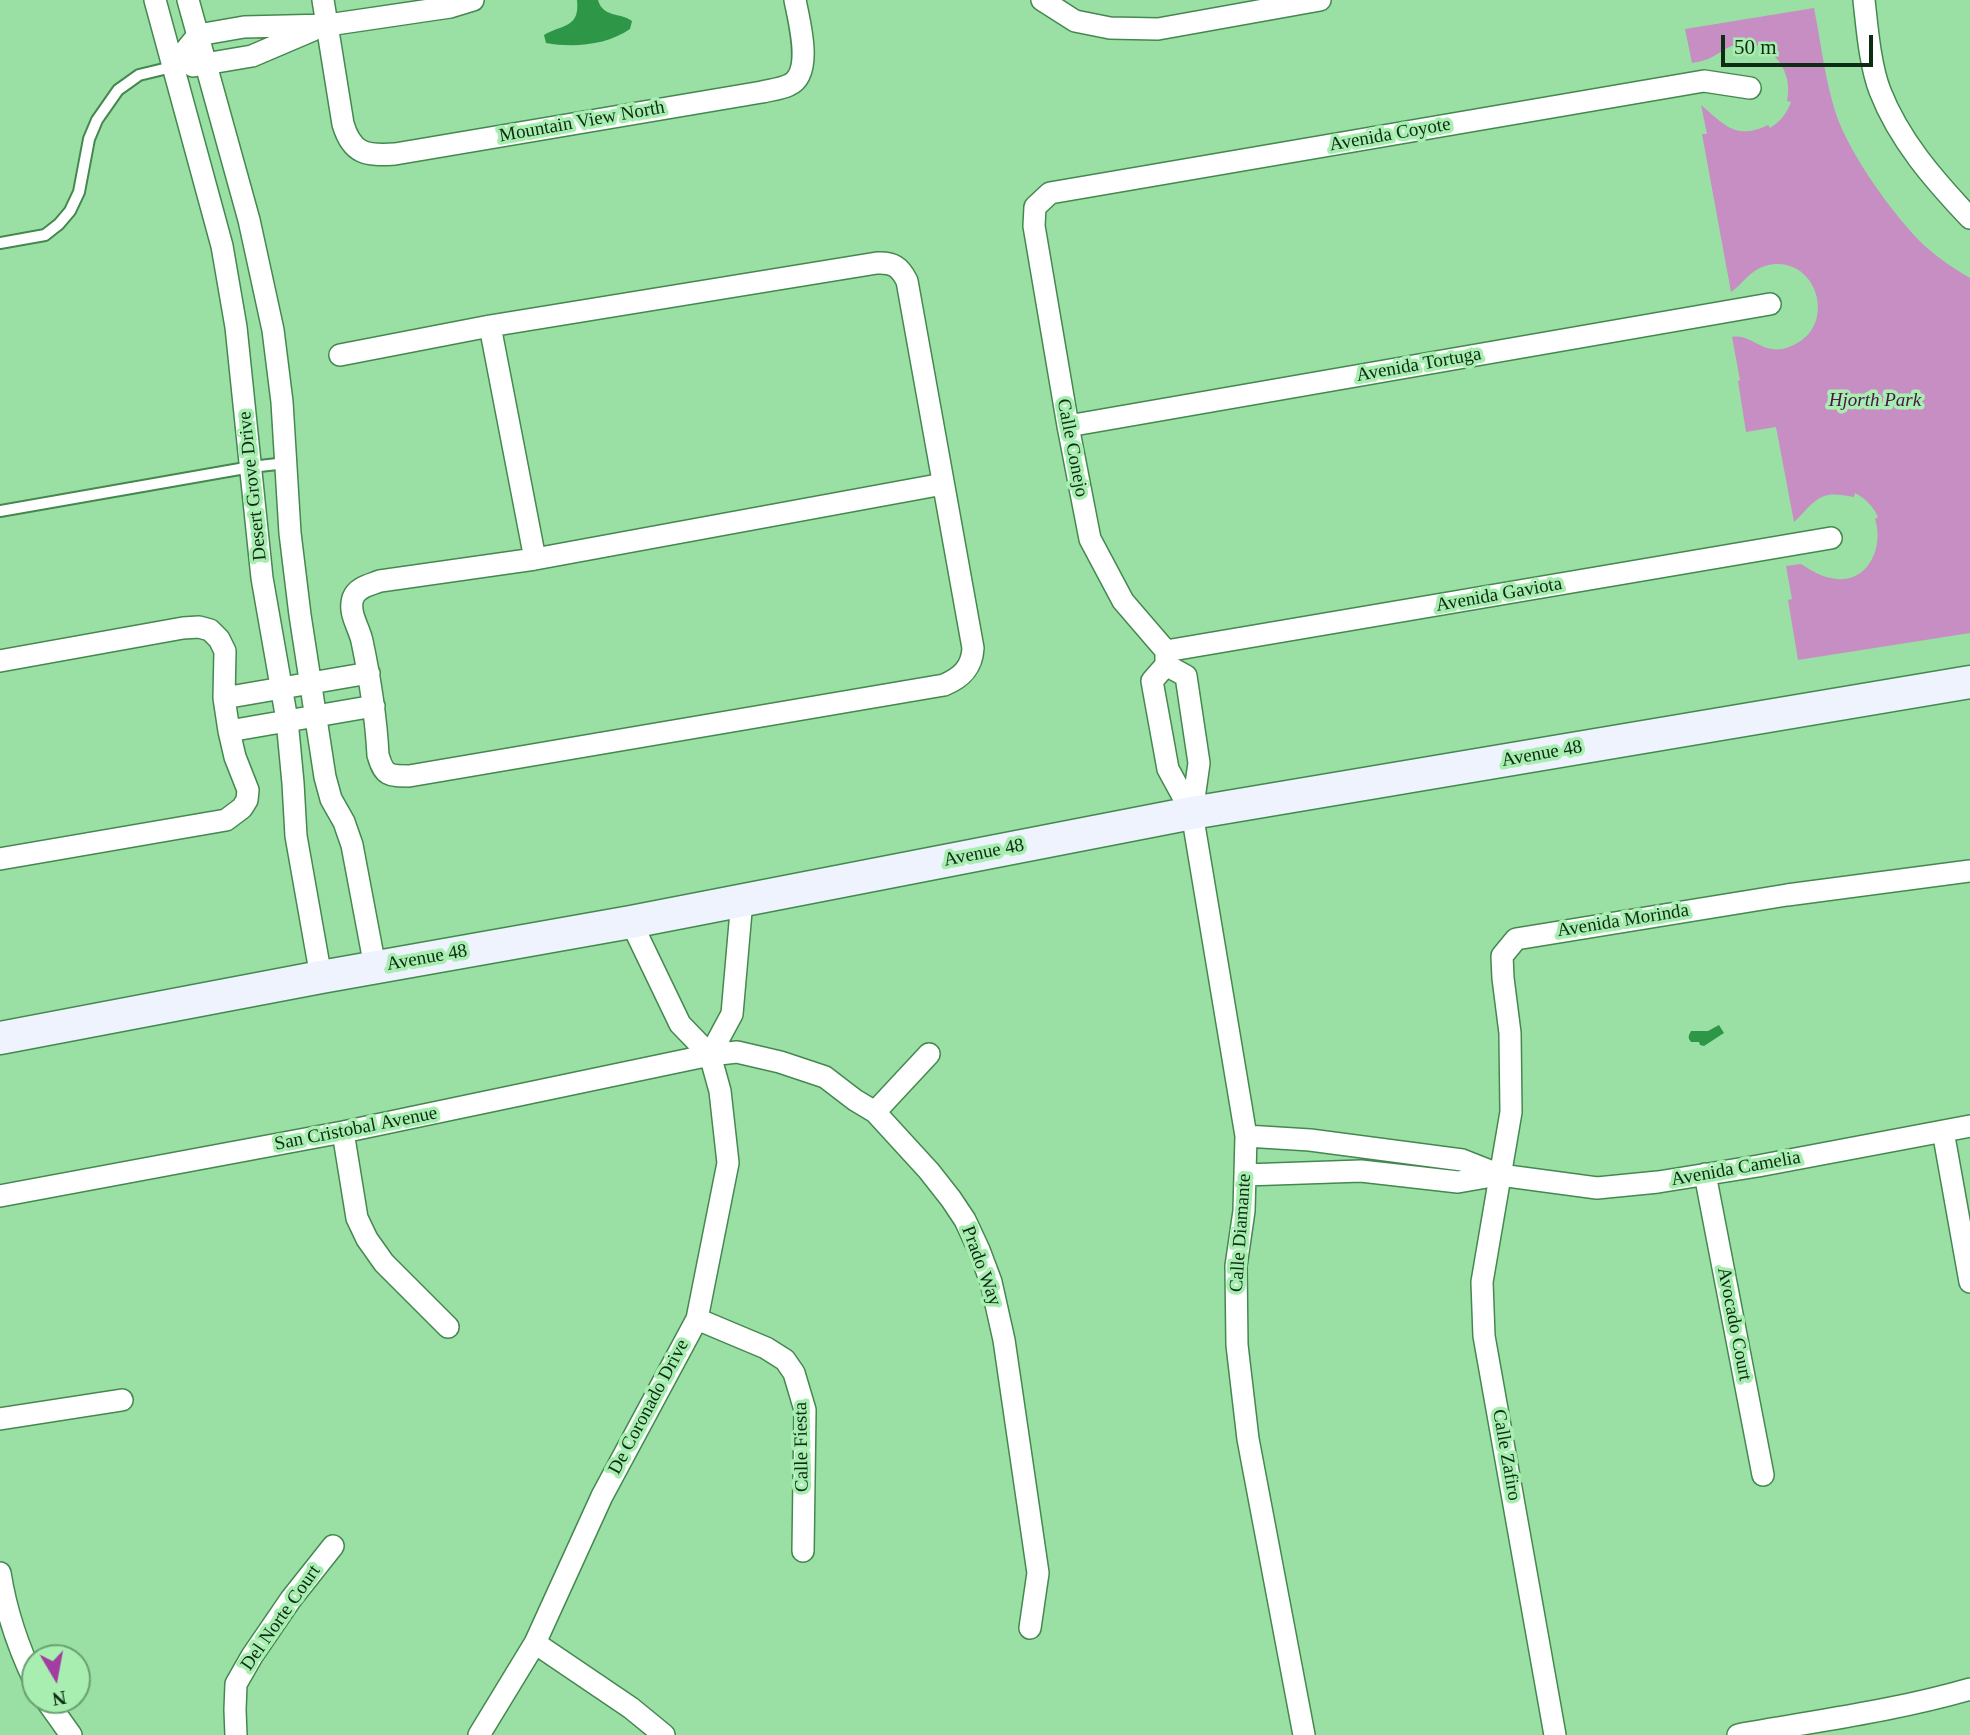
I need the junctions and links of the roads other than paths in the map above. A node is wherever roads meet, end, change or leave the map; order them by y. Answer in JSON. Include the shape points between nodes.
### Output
{"nodes":[{"id":1,"x":155,"y":0,"type":"edge"},
{"id":2,"x":188,"y":0,"type":"edge"},
{"id":3,"x":323,"y":0,"type":"edge"},
{"id":4,"x":473,"y":0,"type":"edge"},
{"id":5,"x":795,"y":0,"type":"edge"},
{"id":6,"x":1042,"y":0,"type":"edge"},
{"id":7,"x":1320,"y":0,"type":"edge"},
{"id":8,"x":1864,"y":0,"type":"edge"},
{"id":9,"x":1284,"y":3,"type":"edge"},
{"id":10,"x":328,"y":24,"type":"junction"},
{"id":11,"x":198,"y":36,"type":"junction"},
{"id":12,"x":206,"y":65,"type":"junction"},
{"id":13,"x":172,"y":67,"type":"junction"},
{"id":14,"x":1750,"y":88,"type":"dead end"},
{"id":15,"x":1035,"y":207,"type":"joint"},
{"id":16,"x":1970,"y":218,"type":"edge"},
{"id":17,"x":0,"y":243,"type":"edge"},
{"id":18,"x":1770,"y":304,"type":"dead end"},
{"id":19,"x":490,"y":326,"type":"junction"},
{"id":20,"x":340,"y":355,"type":"dead end"},
{"id":21,"x":1068,"y":426,"type":"junction"},
{"id":22,"x":286,"y":463,"type":"junction"},
{"id":23,"x":251,"y":467,"type":"junction"},
{"id":24,"x":943,"y":484,"type":"junction"},
{"id":25,"x":0,"y":511,"type":"edge"},
{"id":26,"x":1831,"y":538,"type":"dead end"},
{"id":27,"x":535,"y":559,"type":"junction"},
{"id":28,"x":1166,"y":658,"type":"junction"},
{"id":29,"x":0,"y":661,"type":"edge"},
{"id":30,"x":369,"y":673,"type":"junction"},
{"id":31,"x":1970,"y":682,"type":"edge"},
{"id":32,"x":310,"y":683,"type":"junction"},
{"id":33,"x":282,"y":688,"type":"junction"},
{"id":34,"x":224,"y":698,"type":"junction"},
{"id":35,"x":374,"y":706,"type":"junction"},
{"id":36,"x":316,"y":716,"type":"junction"},
{"id":37,"x":287,"y":720,"type":"junction"},
{"id":38,"x":229,"y":731,"type":"junction"},
{"id":39,"x":325,"y":777,"type":"junction"},
{"id":40,"x":293,"y":783,"type":"junction"},
{"id":41,"x":1192,"y":813,"type":"junction"},
{"id":42,"x":0,"y":859,"type":"edge"},
{"id":43,"x":1970,"y":871,"type":"edge"},
{"id":44,"x":742,"y":900,"type":"junction"},
{"id":45,"x":631,"y":922,"type":"junction"},
{"id":46,"x":375,"y":967,"type":"junction"},
{"id":47,"x":321,"y":977,"type":"junction"},
{"id":48,"x":0,"y":1038,"type":"edge"},
{"id":49,"x":929,"y":1054,"type":"dead end"},
{"id":50,"x":710,"y":1055,"type":"junction"},
{"id":51,"x":875,"y":1112,"type":"junction"},
{"id":52,"x":1970,"y":1126,"type":"edge"},
{"id":53,"x":1943,"y":1131,"type":"junction"},
{"id":54,"x":343,"y":1132,"type":"junction"},
{"id":55,"x":1246,"y":1136,"type":"junction"},
{"id":56,"x":1340,"y":1144,"type":"junction"},
{"id":57,"x":1339,"y":1172,"type":"junction"},
{"id":58,"x":1500,"y":1174,"type":"junction"},
{"id":59,"x":1705,"y":1174,"type":"junction"},
{"id":60,"x":1245,"y":1175,"type":"junction"},
{"id":61,"x":0,"y":1196,"type":"edge"},
{"id":62,"x":1970,"y":1282,"type":"edge"},
{"id":63,"x":697,"y":1319,"type":"junction"},
{"id":64,"x":448,"y":1327,"type":"dead end"},
{"id":65,"x":122,"y":1400,"type":"dead end"},
{"id":66,"x":0,"y":1419,"type":"edge"},
{"id":67,"x":1763,"y":1475,"type":"dead end"},
{"id":68,"x":333,"y":1546,"type":"dead end"},
{"id":69,"x":803,"y":1551,"type":"dead end"},
{"id":70,"x":0,"y":1573,"type":"edge"},
{"id":71,"x":1030,"y":1628,"type":"dead end"},
{"id":72,"x":535,"y":1643,"type":"junction"},
{"id":73,"x":21,"y":1648,"type":"edge"},
{"id":74,"x":1970,"y":1689,"type":"edge"},
{"id":75,"x":56,"y":1714,"type":"edge"},
{"id":76,"x":71,"y":1735,"type":"edge"},
{"id":77,"x":236,"y":1735,"type":"edge"},
{"id":78,"x":479,"y":1735,"type":"edge"},
{"id":79,"x":664,"y":1735,"type":"edge"},
{"id":80,"x":1304,"y":1735,"type":"edge"},
{"id":81,"x":1555,"y":1735,"type":"edge"},
{"id":82,"x":1738,"y":1735,"type":"edge"}],
"edges":[{"from":1,"to":13,"type":"street","name":"Desert Grove Drive"},
{"from":2,"to":11,"type":"street","name":"Desert Grove Drive"},
{"from":3,"to":10,"type":"street"},
{"from":4,"to":10,"type":"street"},
{"from":5,"to":10,"type":"street","name":"Mountain View North","via":[[802,68],[789,86],[375,155],[357,149],[348,139]]},
{"from":6,"to":9,"type":"street","via":[[1075,20],[1110,28],[1158,29]]},
{"from":7,"to":9,"type":"street"},
{"from":8,"to":16,"type":"street","via":[[1879,89],[1903,137]]},
{"from":10,"to":11,"type":"street","via":[[244,27]]},
{"from":10,"to":12,"type":"street","via":[[252,56]]},
{"from":11,"to":12,"type":"street","name":"Desert Grove Drive"},
{"from":11,"to":13,"type":"street"},
{"from":12,"to":13,"type":"street"},
{"from":12,"to":22,"type":"street","name":"Desert Grove Drive","via":[[249,220],[273,330]]},
{"from":13,"to":17,"type":"lane","via":[[139,75],[118,90],[97,120],[79,192],[60,224],[45,235]]},
{"from":13,"to":23,"type":"street","name":"Desert Grove Drive","via":[[222,246]]},
{"from":14,"to":15,"type":"street","name":"Avenida Coyote","via":[[1704,80],[1050,193]]},
{"from":15,"to":21,"type":"street","name":"Calle Conejo","via":[[1034,226]]},
{"from":18,"to":21,"type":"street","name":"Avenida Tortuga"},
{"from":19,"to":20,"type":"street"},
{"from":19,"to":24,"type":"street","via":[[877,263],[897,266],[907,281]]},
{"from":19,"to":27,"type":"street"},
{"from":21,"to":28,"type":"street","name":"Calle Conejo","via":[[1090,539],[1123,601]]},
{"from":22,"to":23,"type":"lane"},
{"from":22,"to":32,"type":"street","name":"Desert Grove Drive","via":[[290,533]]},
{"from":23,"to":25,"type":"lane"},
{"from":23,"to":33,"type":"street","name":"Desert Grove Drive","via":[[262,578]]},
{"from":24,"to":27,"type":"street"},
{"from":24,"to":35,"type":"street","via":[[973,648],[964,673],[944,685],[410,776],[386,773],[381,766]]},
{"from":26,"to":28,"type":"street","name":"Avenida Gaviota"},
{"from":27,"to":30,"type":"street","via":[[363,587],[351,606]]},
{"from":28,"to":41,"type":"street","name":"Calle Conejo","via":[[1186,676],[1199,763]]},
{"from":28,"to":41,"type":"street","via":[[1152,681],[1168,769]]},
{"from":29,"to":34,"type":"street","via":[[199,627],[210,630],[225,650]]},
{"from":30,"to":32,"type":"street"},
{"from":30,"to":35,"type":"street"},
{"from":31,"to":41,"type":"main road","name":"Avenue 48"},
{"from":32,"to":33,"type":"street"},
{"from":32,"to":36,"type":"street","name":"Desert Grove Drive"},
{"from":33,"to":34,"type":"street"},
{"from":33,"to":37,"type":"street","name":"Desert Grove Drive"},
{"from":34,"to":38,"type":"street"},
{"from":35,"to":36,"type":"street"},
{"from":36,"to":37,"type":"street"},
{"from":36,"to":39,"type":"street","name":"Desert Grove Drive"},
{"from":37,"to":38,"type":"street"},
{"from":37,"to":40,"type":"street","name":"Desert Grove Drive"},
{"from":38,"to":42,"type":"street","via":[[248,790],[242,808],[226,820]]},
{"from":39,"to":40,"type":"street"},
{"from":39,"to":46,"type":"street","name":"Desert Grove Drive","via":[[352,845]]},
{"from":40,"to":47,"type":"street","name":"Desert Grove Drive","via":[[296,836]]},
{"from":41,"to":44,"type":"main road","name":"Avenue 48"},
{"from":41,"to":55,"type":"street","name":"Calle Diamante"},
{"from":43,"to":58,"type":"street","name":"Avenida Morinda","via":[[1516,939],[1502,956],[1510,1033],[1511,1112]]},
{"from":44,"to":45,"type":"main road","name":"Avenue 48"},
{"from":44,"to":50,"type":"street","via":[[732,1014]]},
{"from":45,"to":46,"type":"main road","name":"Avenue 48"},
{"from":45,"to":50,"type":"street","name":"De Coronado Drive","via":[[680,1024]]},
{"from":46,"to":47,"type":"main road","name":"Avenue 48"},
{"from":47,"to":48,"type":"main road","name":"Avenue 48"},
{"from":49,"to":51,"type":"street"},
{"from":50,"to":51,"type":"street","name":"Prado Way","via":[[737,1052],[825,1077]]},
{"from":50,"to":54,"type":"street","name":"San Cristobal Avenue"},
{"from":50,"to":63,"type":"street","name":"De Coronado Drive","via":[[720,1091],[728,1163]]},
{"from":51,"to":71,"type":"street","name":"Prado Way","via":[[951,1199],[991,1282],[1004,1340],[1038,1573]]},
{"from":52,"to":53,"type":"street","name":"Avenida Camelia"},
{"from":53,"to":59,"type":"street","name":"Avenida Camelia"},
{"from":53,"to":62,"type":"street"},
{"from":54,"to":61,"type":"street","name":"San Cristobal Avenue"},
{"from":54,"to":64,"type":"street","via":[[357,1218],[367,1239],[384,1263]]},
{"from":55,"to":56,"type":"street","name":"Avenida Camelia"},
{"from":55,"to":60,"type":"street","name":"Calle Diamante"},
{"from":56,"to":57,"type":"street"},
{"from":56,"to":58,"type":"street","name":"Avenida Camelia","via":[[1462,1160]]},
{"from":57,"to":58,"type":"street","name":"Avenida Camelia","via":[[1458,1182]]},
{"from":57,"to":60,"type":"street","name":"Avenida Camelia"},
{"from":58,"to":59,"type":"street","name":"Avenida Camelia","via":[[1597,1188]]},
{"from":58,"to":81,"type":"street","name":"Calle Zafiro","via":[[1482,1282],[1484,1336]]},
{"from":59,"to":67,"type":"street","name":"Avocado Court"},
{"from":60,"to":80,"type":"street","name":"Calle Diamante","via":[[1236,1266],[1237,1345],[1248,1439]]},
{"from":63,"to":69,"type":"street","name":"Calle Fiesta","via":[[766,1348],[785,1360],[794,1373],[805,1410]]},
{"from":63,"to":72,"type":"street","name":"De Coronado Drive","via":[[602,1496]]},
{"from":65,"to":66,"type":"street"},
{"from":68,"to":77,"type":"street","name":"Del Norte Court","via":[[291,1598],[236,1684]]},
{"from":70,"to":73,"type":"street"},
{"from":72,"to":78,"type":"street","name":"De Coronado Drive"},
{"from":72,"to":79,"type":"street"},
{"from":74,"to":82,"type":"street"},
{"from":75,"to":76,"type":"street"}]}
